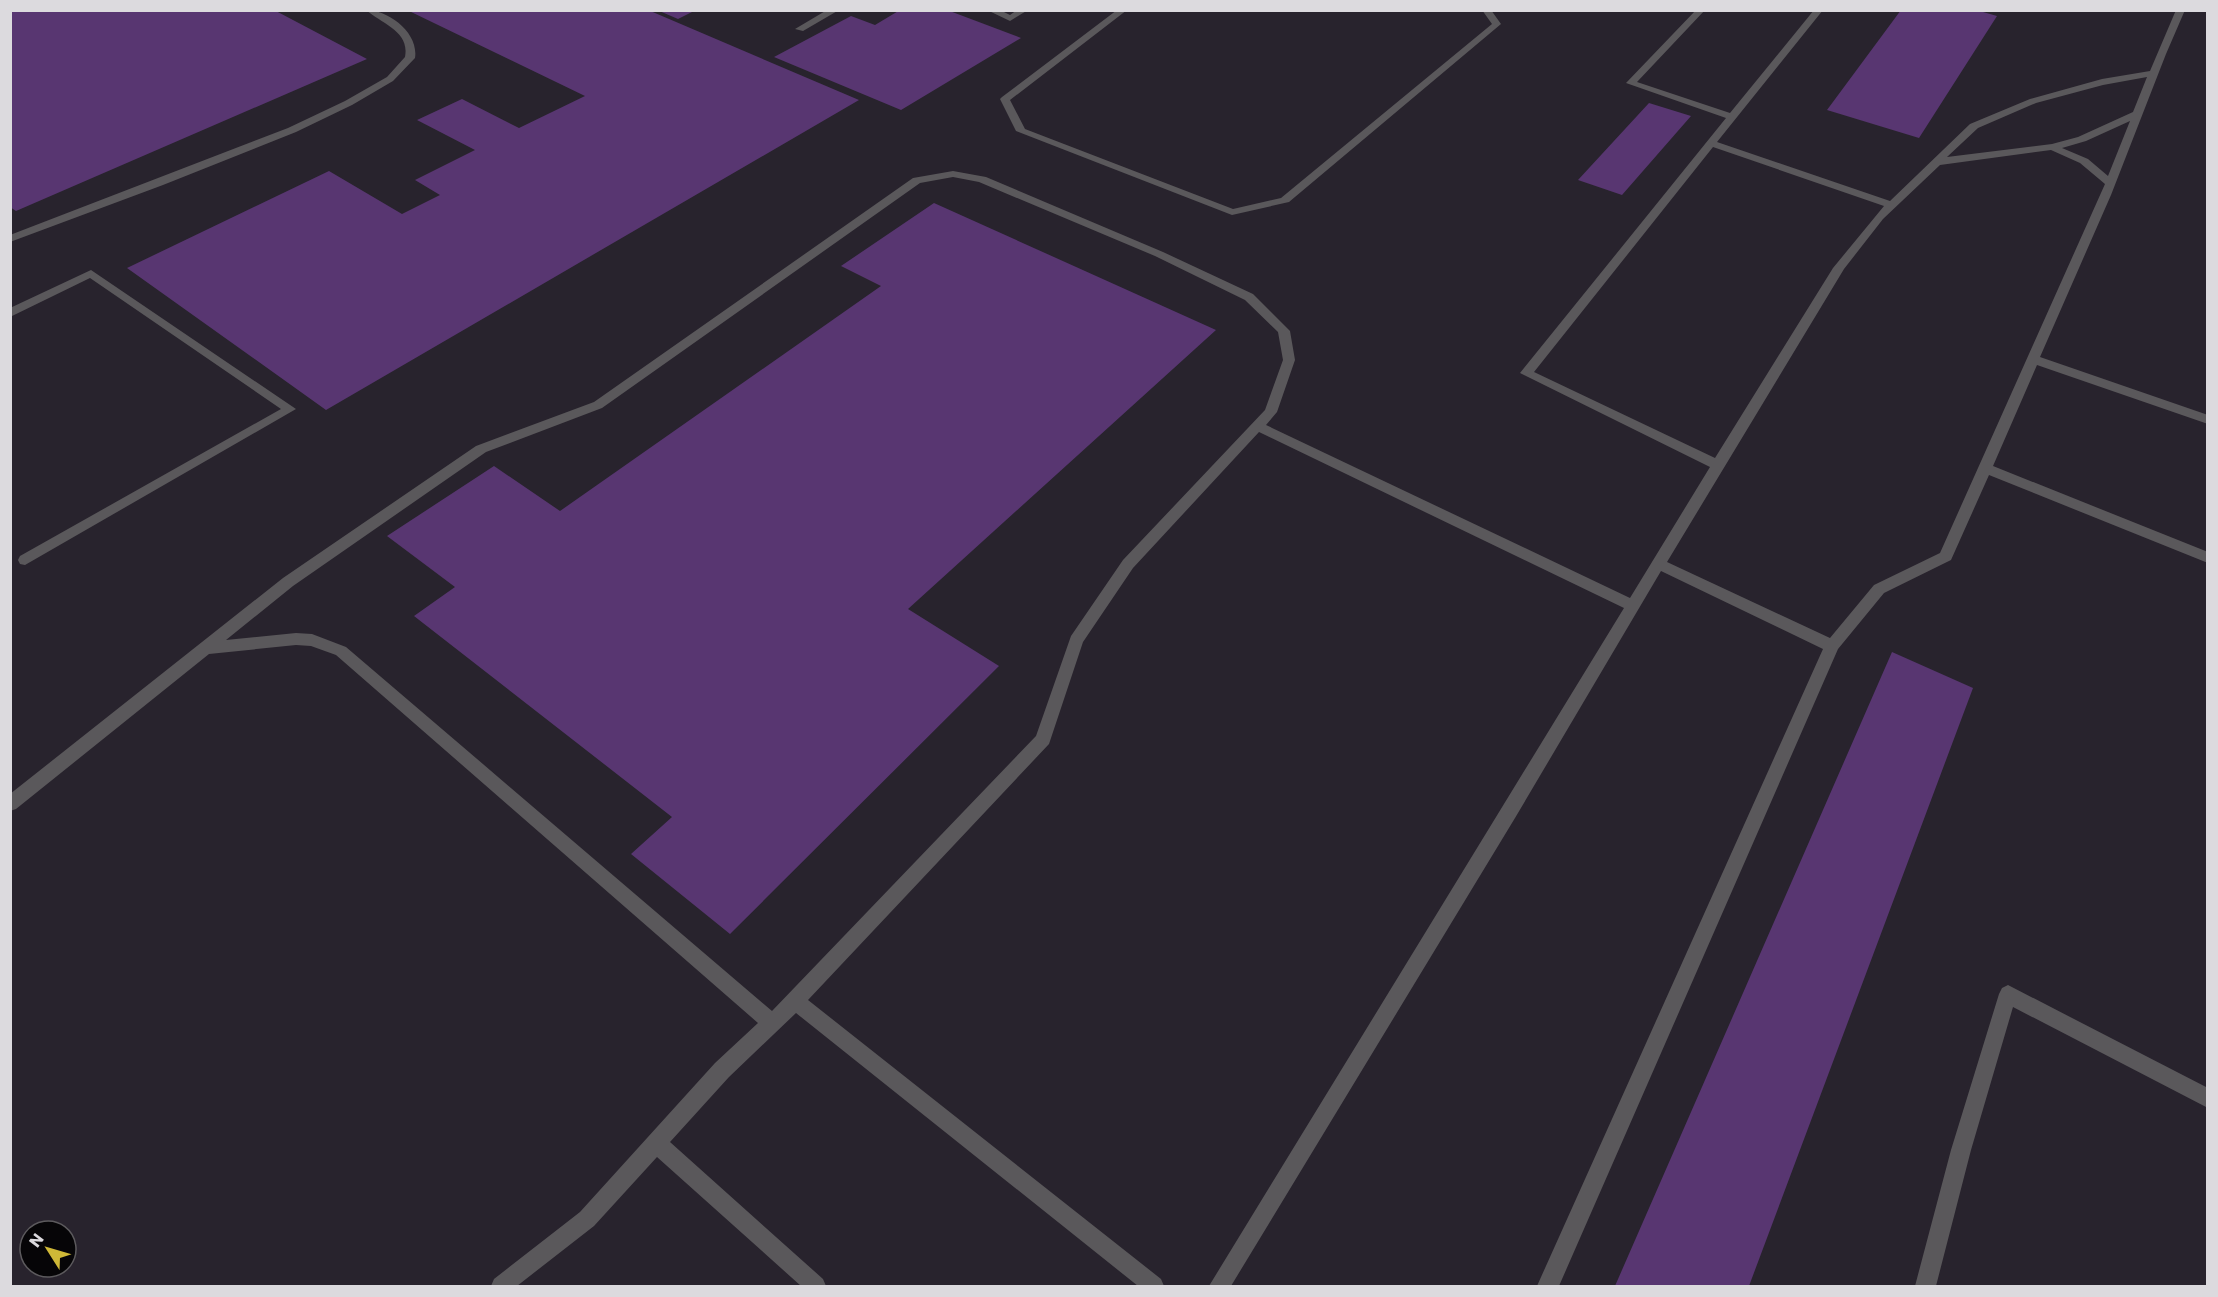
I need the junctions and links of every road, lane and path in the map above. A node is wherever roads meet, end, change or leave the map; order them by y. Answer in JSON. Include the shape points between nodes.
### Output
{"nodes":[{"id":1,"x":370,"y":10,"type":"edge"},
{"id":2,"x":835,"y":10,"type":"edge"},
{"id":3,"x":991,"y":10,"type":"edge"},
{"id":4,"x":1024,"y":10,"type":"edge"},
{"id":5,"x":1123,"y":10,"type":"edge"},
{"id":6,"x":1486,"y":10,"type":"edge"},
{"id":7,"x":1701,"y":10,"type":"edge"},
{"id":8,"x":1820,"y":10,"type":"edge"},
{"id":9,"x":2181,"y":10,"type":"edge"},
{"id":10,"x":801,"y":29,"type":"dead end"},
{"id":11,"x":2154,"y":73,"type":"junction"},
{"id":12,"x":2138,"y":114,"type":"junction"},
{"id":13,"x":1733,"y":117,"type":"junction"},
{"id":14,"x":1711,"y":143,"type":"junction"},
{"id":15,"x":2052,"y":147,"type":"junction"},
{"id":16,"x":1936,"y":162,"type":"junction"},
{"id":17,"x":2110,"y":183,"type":"junction"},
{"id":18,"x":1892,"y":205,"type":"junction"},
{"id":19,"x":10,"y":239,"type":"edge"},
{"id":20,"x":10,"y":313,"type":"edge"},
{"id":21,"x":2033,"y":359,"type":"junction"},
{"id":22,"x":2208,"y":420,"type":"edge"},
{"id":23,"x":1259,"y":426,"type":"junction"},
{"id":24,"x":1718,"y":465,"type":"junction"},
{"id":25,"x":1985,"y":468,"type":"junction"},
{"id":26,"x":2208,"y":558,"type":"edge"},
{"id":27,"x":25,"y":560,"type":"dead end"},
{"id":28,"x":1659,"y":564,"type":"junction"},
{"id":29,"x":1633,"y":606,"type":"junction"},
{"id":30,"x":1832,"y":646,"type":"junction"},
{"id":31,"x":205,"y":648,"type":"junction"},
{"id":32,"x":10,"y":804,"type":"edge"},
{"id":33,"x":795,"y":1001,"type":"junction"},
{"id":34,"x":772,"y":1023,"type":"junction"},
{"id":35,"x":2208,"y":1098,"type":"edge"},
{"id":36,"x":656,"y":1143,"type":"junction"},
{"id":37,"x":501,"y":1287,"type":"edge"},
{"id":38,"x":816,"y":1287,"type":"edge"},
{"id":39,"x":1154,"y":1287,"type":"edge"},
{"id":40,"x":1219,"y":1287,"type":"edge"},
{"id":41,"x":1548,"y":1287,"type":"edge"},
{"id":42,"x":1925,"y":1287,"type":"edge"}],
"edges":[{"from":1,"to":19,"type":"lane","via":[[403,31],[410,44],[411,56],[402,71],[384,85],[350,104],[236,153]]},
{"from":2,"to":10,"type":"lane"},
{"from":3,"to":4,"type":"lane","via":[[1011,18]]},
{"from":5,"to":6,"type":"lane","via":[[1005,99],[1021,130],[1232,212],[1285,200],[1497,24]]},
{"from":7,"to":13,"type":"lane","via":[[1631,83]]},
{"from":8,"to":13,"type":"lane"},
{"from":9,"to":11,"type":"lane"},
{"from":11,"to":12,"type":"lane"},
{"from":11,"to":16,"type":"lane","via":[[2033,101],[1974,126]]},
{"from":12,"to":15,"type":"lane","via":[[2082,139]]},
{"from":12,"to":17,"type":"lane"},
{"from":13,"to":14,"type":"lane"},
{"from":14,"to":18,"type":"lane"},
{"from":14,"to":24,"type":"lane","via":[[1526,373]]},
{"from":15,"to":16,"type":"lane"},
{"from":15,"to":17,"type":"lane","via":[[2084,160]]},
{"from":16,"to":18,"type":"lane"},
{"from":17,"to":21,"type":"lane"},
{"from":18,"to":24,"type":"lane","via":[[1839,268]]},
{"from":20,"to":27,"type":"lane","via":[[91,273],[290,409]]},
{"from":21,"to":22,"type":"lane"},
{"from":21,"to":25,"type":"lane"},
{"from":23,"to":29,"type":"lane"},
{"from":23,"to":31,"type":"lane","via":[[1271,412],[1289,360],[1284,331],[1249,297],[1160,254],[982,179],[953,174],[917,180],[598,405],[481,449],[288,582]]},
{"from":23,"to":33,"type":"lane","via":[[1128,564],[1076,640],[1043,739]]},
{"from":24,"to":28,"type":"lane"},
{"from":25,"to":26,"type":"lane"},
{"from":25,"to":30,"type":"lane","via":[[1946,556],[1879,589]]},
{"from":28,"to":29,"type":"lane"},
{"from":28,"to":30,"type":"lane"},
{"from":29,"to":40,"type":"lane"},
{"from":30,"to":41,"type":"lane"},
{"from":31,"to":32,"type":"lane"},
{"from":31,"to":34,"type":"lane","via":[[296,639],[312,640],[341,651]]},
{"from":33,"to":34,"type":"lane"},
{"from":33,"to":39,"type":"lane"},
{"from":34,"to":36,"type":"lane","via":[[722,1070]]},
{"from":35,"to":42,"type":"lane","via":[[2008,994]]},
{"from":36,"to":37,"type":"lane","via":[[587,1219]]},
{"from":36,"to":38,"type":"lane"}]}
